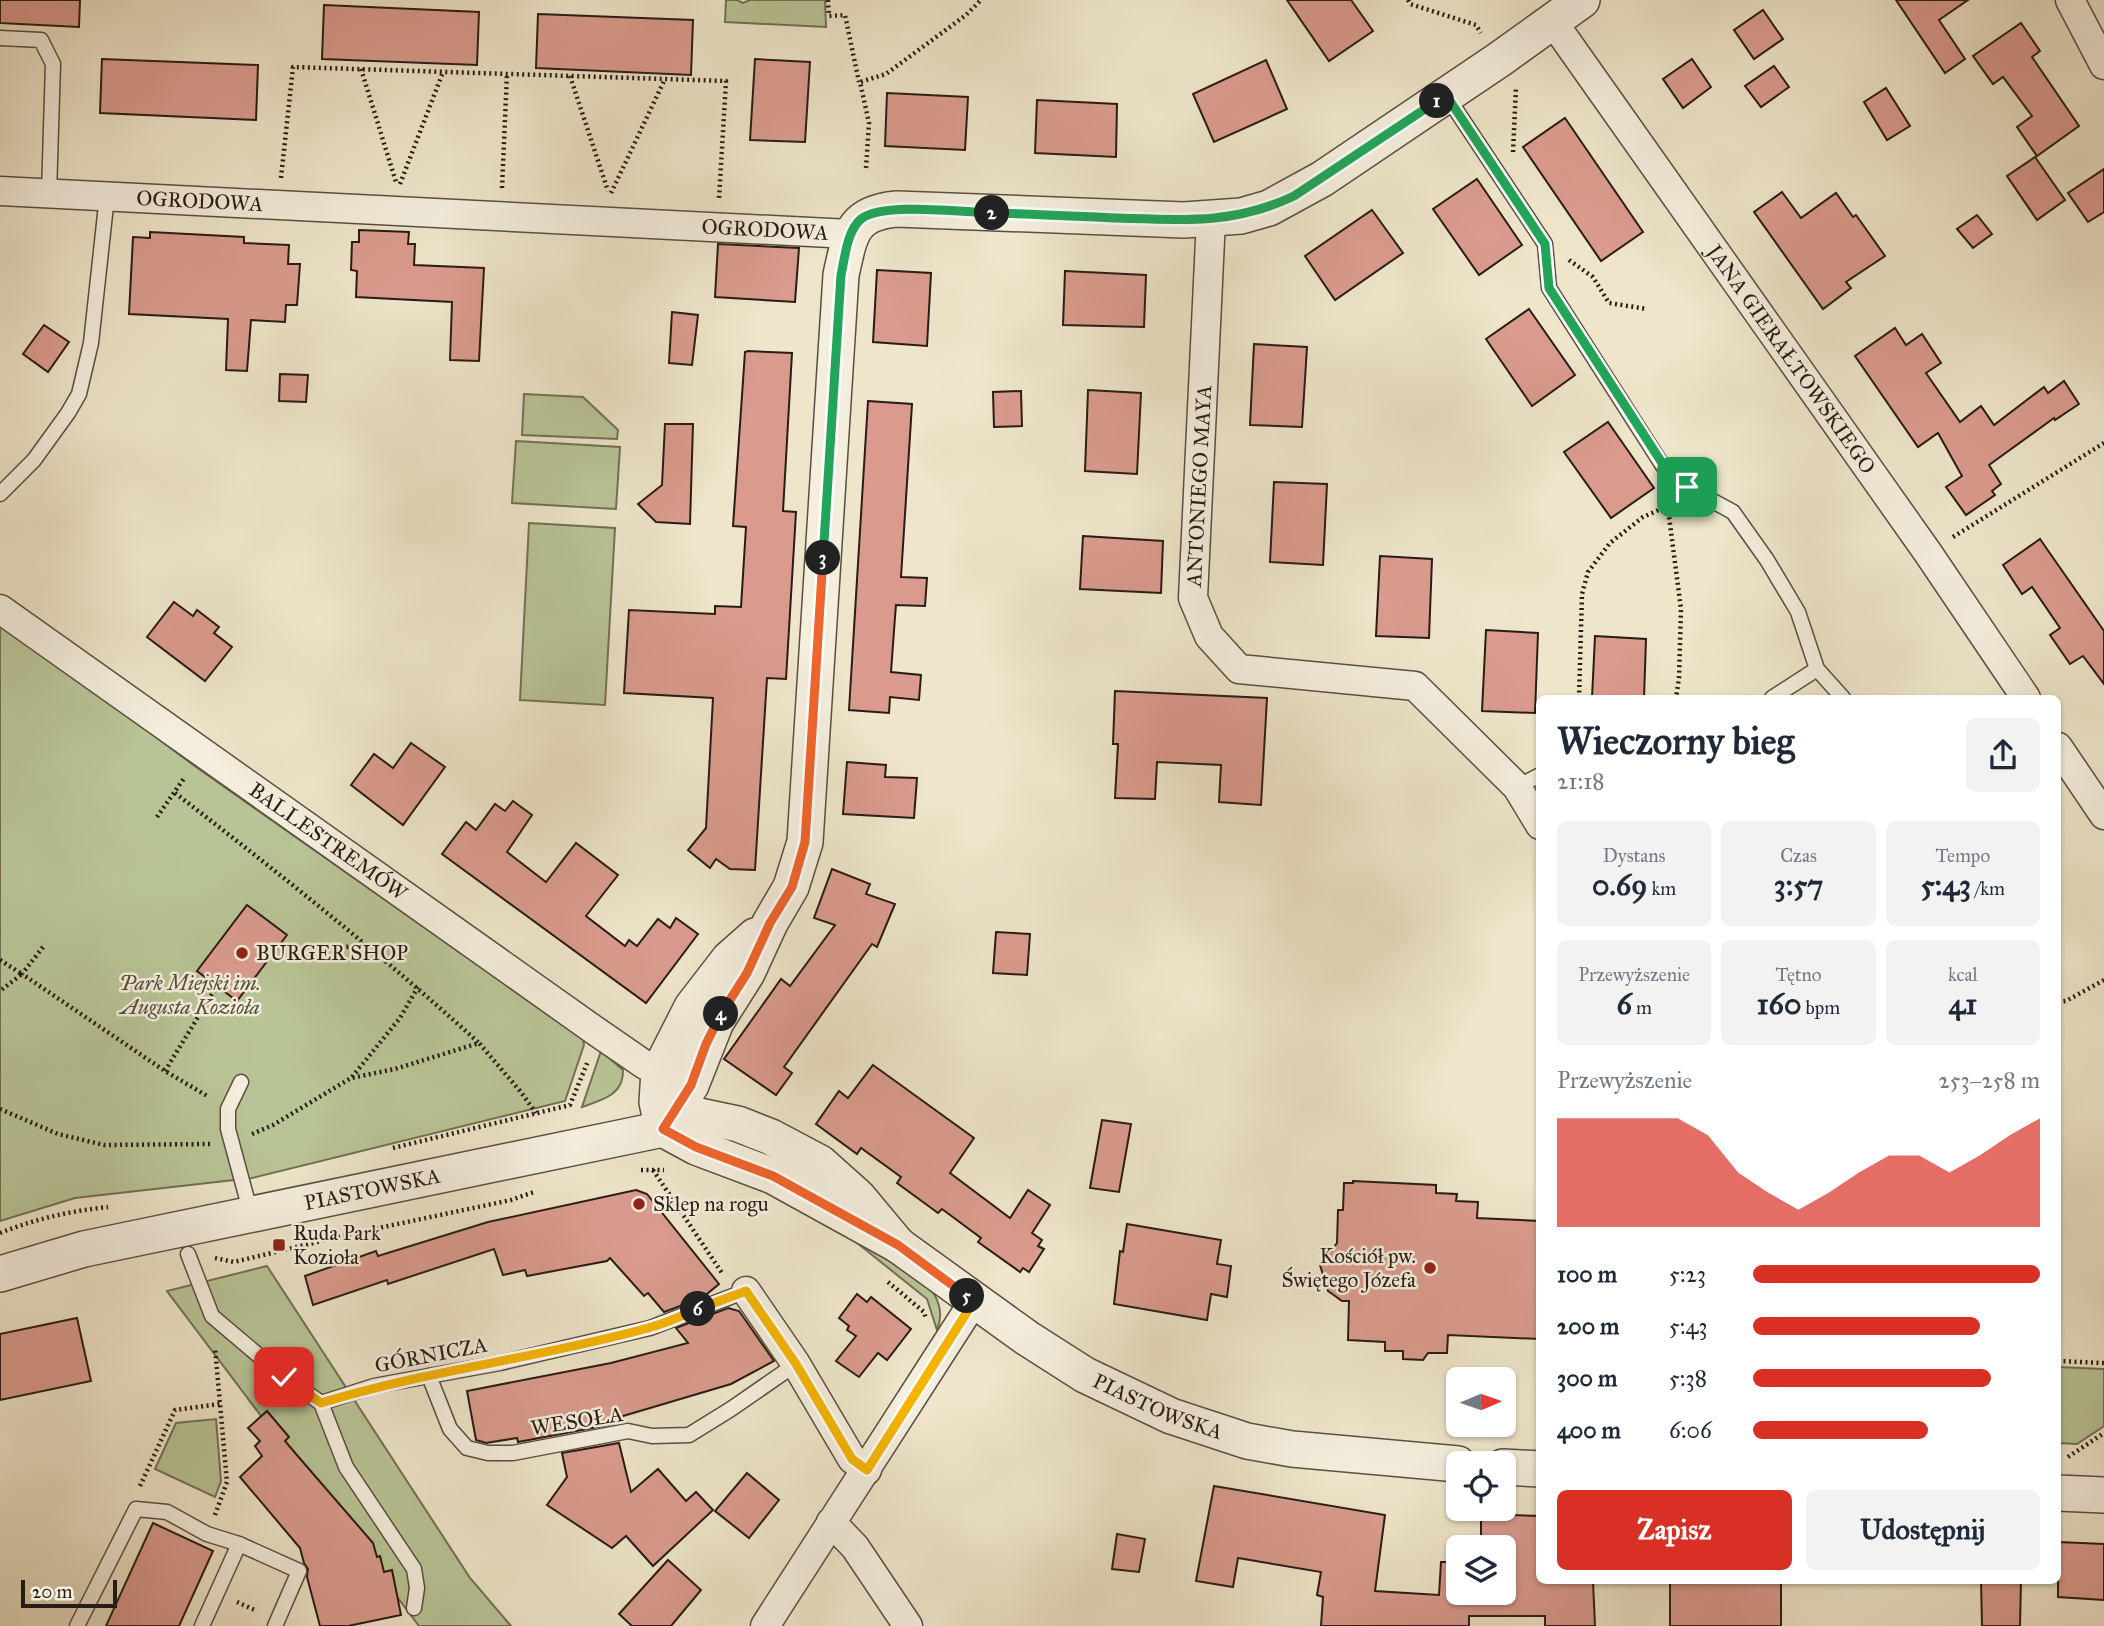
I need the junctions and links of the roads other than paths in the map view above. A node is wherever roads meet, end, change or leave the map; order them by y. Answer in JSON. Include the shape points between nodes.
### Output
{"nodes":[{"id":1,"x":1581,"y":0,"type":"edge"},
{"id":2,"x":2070,"y":0,"type":"edge"},
{"id":3,"x":1553,"y":22,"type":"junction"},
{"id":4,"x":0,"y":38,"type":"edge"},
{"id":5,"x":2104,"y":65,"type":"edge"},
{"id":6,"x":1446,"y":95,"type":"junction"},
{"id":7,"x":0,"y":191,"type":"edge"},
{"id":8,"x":49,"y":193,"type":"junction"},
{"id":9,"x":107,"y":196,"type":"junction"},
{"id":10,"x":1211,"y":219,"type":"junction"},
{"id":11,"x":850,"y":234,"type":"junction"},
{"id":12,"x":0,"y":494,"type":"edge"},
{"id":13,"x":0,"y":609,"type":"edge"},
{"id":14,"x":1817,"y":669,"type":"junction"},
{"id":15,"x":1777,"y":695,"type":"edge"},
{"id":16,"x":1840,"y":695,"type":"edge"},
{"id":17,"x":2024,"y":695,"type":"edge"},
{"id":18,"x":2061,"y":751,"type":"edge"},
{"id":19,"x":1528,"y":781,"type":"edge"},
{"id":20,"x":1536,"y":810,"type":"edge"},
{"id":21,"x":2104,"y":815,"type":"edge"},
{"id":22,"x":770,"y":923,"type":"junction"},
{"id":23,"x":659,"y":1072,"type":"junction"},
{"id":24,"x":241,"y":1082,"type":"dead end"},
{"id":25,"x":663,"y":1129,"type":"junction"},
{"id":26,"x":251,"y":1215,"type":"junction"},
{"id":27,"x":188,"y":1254,"type":"road end"},
{"id":28,"x":0,"y":1273,"type":"edge"},
{"id":29,"x":746,"y":1291,"type":"joint"},
{"id":30,"x":974,"y":1301,"type":"junction"},
{"id":31,"x":796,"y":1364,"type":"junction"},
{"id":32,"x":429,"y":1376,"type":"junction"},
{"id":33,"x":321,"y":1403,"type":"junction"},
{"id":34,"x":1446,"y":1463,"type":"edge"},
{"id":35,"x":1516,"y":1468,"type":"edge"},
{"id":36,"x":1536,"y":1469,"type":"edge"},
{"id":37,"x":867,"y":1470,"type":"junction"},
{"id":38,"x":2061,"y":1493,"type":"edge"},
{"id":39,"x":2104,"y":1495,"type":"edge"},
{"id":40,"x":831,"y":1522,"type":"junction"},
{"id":41,"x":239,"y":1544,"type":"junction"},
{"id":42,"x":414,"y":1608,"type":"dead end"},
{"id":43,"x":276,"y":1623,"type":"edge"},
{"id":44,"x":77,"y":1626,"type":"edge"},
{"id":45,"x":202,"y":1626,"type":"edge"},
{"id":46,"x":765,"y":1626,"type":"edge"},
{"id":47,"x":908,"y":1626,"type":"edge"}],
"edges":[{"from":1,"to":3,"type":"street","name":"OGRODOWA"},
{"from":2,"to":5,"type":"street"},
{"from":3,"to":6,"type":"street","name":"OGRODOWA"},
{"from":3,"to":17,"type":"street","name":"JANA GIERAŁTOWSKIEGO"},
{"from":4,"to":8,"type":"lane","via":[[41,40],[53,64]]},
{"from":6,"to":10,"type":"street","name":"OGRODOWA","via":[[1294,196],[1241,216]]},
{"from":6,"to":14,"type":"lane","via":[[1545,244],[1549,288],[1664,466],[1687,487],[1732,512],[1798,612]]},
{"from":7,"to":8,"type":"street","name":"OGRODOWA"},
{"from":8,"to":9,"type":"street","name":"OGRODOWA"},
{"from":9,"to":11,"type":"street","name":"OGRODOWA"},
{"from":9,"to":12,"type":"lane","via":[[91,342],[79,394],[34,460]]},
{"from":10,"to":11,"type":"street","name":"OGRODOWA","via":[[897,209],[862,218]]},
{"from":10,"to":19,"type":"street","name":"ANTONIEGO MAYA","via":[[1193,598],[1209,636],[1239,669],[1415,686]]},
{"from":11,"to":22,"type":"street","via":[[841,275],[805,842],[792,887]]},
{"from":13,"to":23,"type":"street","name":"BALLESTREMÓW"},
{"from":14,"to":15,"type":"lane"},
{"from":14,"to":16,"type":"lane"},
{"from":18,"to":21,"type":"street"},
{"from":19,"to":20,"type":"street","name":"ANTONIEGO MAYA"},
{"from":22,"to":23,"type":"street","via":[[729,959],[692,1007]]},
{"from":22,"to":25,"type":"street","via":[[747,973],[716,1022],[691,1085]]},
{"from":23,"to":25,"type":"street","via":[[657,1102]]},
{"from":24,"to":26,"type":"lane","via":[[228,1109],[231,1143]]},
{"from":25,"to":26,"type":"street","name":"PIASTOWSKA"},
{"from":25,"to":30,"type":"street","name":"PIASTOWSKA","via":[[696,1147],[773,1176],[898,1245]]},
{"from":26,"to":28,"type":"street","name":"PIASTOWSKA","via":[[84,1249]]},
{"from":27,"to":33,"type":"lane","via":[[212,1316]]},
{"from":29,"to":31,"type":"street"},
{"from":29,"to":32,"type":"lane","name":"GÓRNICZA","via":[[650,1328]]},
{"from":30,"to":34,"type":"street","name":"PIASTOWSKA","via":[[1085,1375],[1212,1431],[1292,1449]]},
{"from":30,"to":37,"type":"street"},
{"from":31,"to":32,"type":"lane","name":"WESOŁA","via":[[690,1435],[628,1431],[513,1453],[467,1448],[450,1429]]},
{"from":31,"to":37,"type":"street","via":[[852,1459]]},
{"from":32,"to":33,"type":"lane","name":"GÓRNICZA"},
{"from":33,"to":42,"type":"lane","via":[[346,1467],[414,1569],[418,1588]]},
{"from":35,"to":36,"type":"street"},
{"from":37,"to":40,"type":"street"},
{"from":38,"to":39,"type":"street"},
{"from":40,"to":46,"type":"street"},
{"from":40,"to":47,"type":"street","via":[[855,1547]]},
{"from":41,"to":43,"type":"lane","via":[[299,1571]]},
{"from":41,"to":44,"type":"lane","via":[[167,1513],[136,1509]]},
{"from":41,"to":45,"type":"lane"}]}
